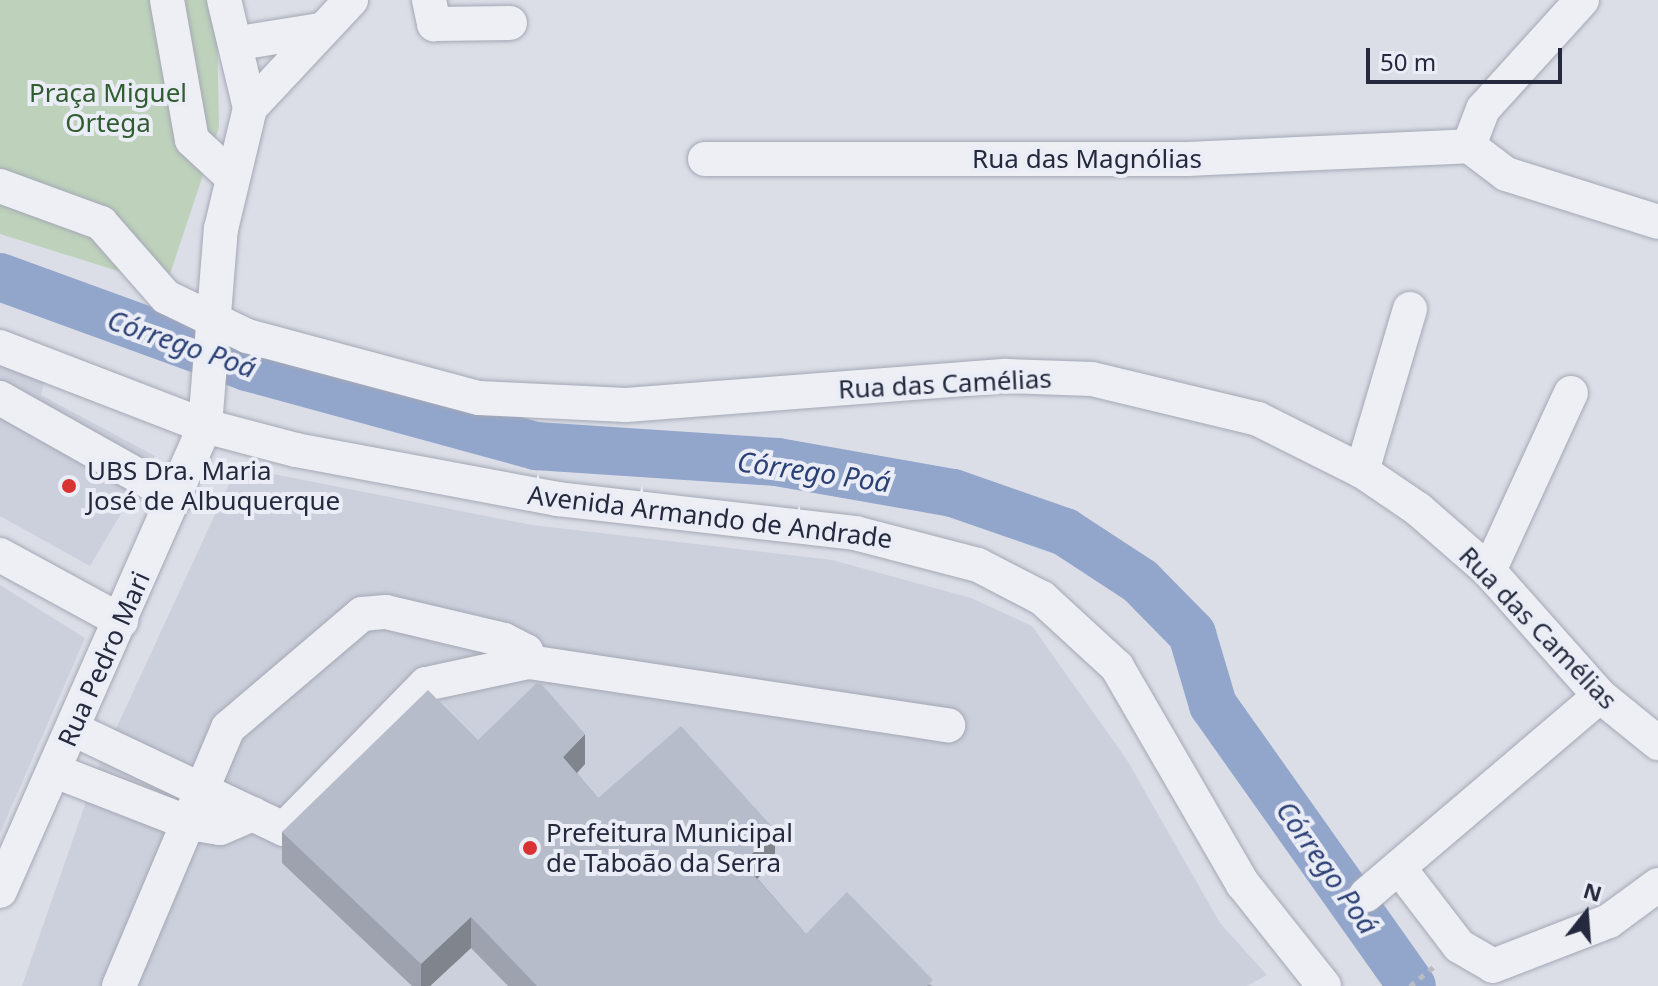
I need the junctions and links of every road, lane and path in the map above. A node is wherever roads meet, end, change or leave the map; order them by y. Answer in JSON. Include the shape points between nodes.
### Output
{"nodes":[{"id":1,"x":167,"y":0,"type":"edge"},
{"id":2,"x":224,"y":0,"type":"edge"},
{"id":3,"x":351,"y":0,"type":"edge"},
{"id":4,"x":429,"y":0,"type":"edge"},
{"id":5,"x":1582,"y":0,"type":"edge"},
{"id":6,"x":510,"y":23,"type":"dead end"},
{"id":7,"x":320,"y":30,"type":"junction"},
{"id":8,"x":239,"y":43,"type":"junction"},
{"id":9,"x":250,"y":108,"type":"junction"},
{"id":10,"x":1469,"y":146,"type":"junction"},
{"id":11,"x":705,"y":159,"type":"dead end"},
{"id":12,"x":232,"y":177,"type":"junction"},
{"id":13,"x":0,"y":186,"type":"edge"},
{"id":14,"x":1658,"y":222,"type":"edge"},
{"id":15,"x":1410,"y":309,"type":"dead end"},
{"id":16,"x":216,"y":327,"type":"junction"},
{"id":17,"x":0,"y":347,"type":"edge"},
{"id":18,"x":1571,"y":393,"type":"dead end"},
{"id":19,"x":0,"y":398,"type":"edge"},
{"id":20,"x":206,"y":416,"type":"junction"},
{"id":21,"x":1362,"y":471,"type":"junction"},
{"id":22,"x":176,"y":497,"type":"junction"},
{"id":23,"x":0,"y":555,"type":"edge"},
{"id":24,"x":1489,"y":571,"type":"junction"},
{"id":25,"x":121,"y":621,"type":"junction"},
{"id":26,"x":529,"y":662,"type":"junction"},
{"id":27,"x":1600,"y":696,"type":"junction"},
{"id":28,"x":948,"y":725,"type":"dead end"},
{"id":29,"x":73,"y":729,"type":"junction"},
{"id":30,"x":1658,"y":743,"type":"edge"},
{"id":31,"x":55,"y":771,"type":"junction"},
{"id":32,"x":203,"y":787,"type":"junction"},
{"id":33,"x":253,"y":814,"type":"junction"},
{"id":34,"x":189,"y":823,"type":"junction"},
{"id":35,"x":13,"y":828,"type":"edge"},
{"id":36,"x":1400,"y":869,"type":"junction"},
{"id":37,"x":1658,"y":885,"type":"edge"},
{"id":38,"x":0,"y":891,"type":"edge"},
{"id":39,"x":1366,"y":895,"type":"dead end"},
{"id":40,"x":1423,"y":975,"type":"dead end"},
{"id":41,"x":119,"y":986,"type":"edge"},
{"id":42,"x":1324,"y":986,"type":"edge"},
{"id":43,"x":1410,"y":986,"type":"edge"}],
"edges":[{"from":1,"to":12,"type":"street","via":[[192,140]]},
{"from":2,"to":8,"type":"street"},
{"from":3,"to":7,"type":"street"},
{"from":4,"to":6,"type":"street","via":[[434,24]]},
{"from":5,"to":10,"type":"street","via":[[1483,109]]},
{"from":7,"to":8,"type":"street"},
{"from":7,"to":9,"type":"street"},
{"from":8,"to":9,"type":"street"},
{"from":9,"to":12,"type":"street"},
{"from":10,"to":11,"type":"street","name":"Rua das Magnólias","via":[[1187,159]]},
{"from":10,"to":14,"type":"street","via":[[1506,174]]},
{"from":12,"to":16,"type":"street"},
{"from":13,"to":16,"type":"street","name":"Rua das Camélias","via":[[101,223],[166,297]]},
{"from":15,"to":21,"type":"street"},
{"from":16,"to":20,"type":"street"},
{"from":16,"to":21,"type":"street","name":"Rua das Camélias","via":[[479,398],[553,405],[1006,376],[1092,379],[1258,419]]},
{"from":17,"to":20,"type":"street","name":"Avenida Armando de Andrade"},
{"from":18,"to":24,"type":"street"},
{"from":19,"to":22,"type":"street"},
{"from":20,"to":22,"type":"street","name":"Rua Pedro Mari"},
{"from":20,"to":42,"type":"street","name":"Avenida Armando de Andrade","via":[[405,474],[842,531],[978,565],[1042,598],[1117,667],[1243,884]]},
{"from":21,"to":24,"type":"street","name":"Rua das Camélias"},
{"from":22,"to":25,"type":"street","name":"Rua Pedro Mari"},
{"from":23,"to":25,"type":"street"},
{"from":24,"to":27,"type":"street","name":"Rua das Camélias"},
{"from":25,"to":29,"type":"street","name":"Rua Pedro Mari"},
{"from":26,"to":28,"type":"street"},
{"from":26,"to":32,"type":"street","via":[[526,651],[504,640],[386,612],[362,614],[228,728]]},
{"from":26,"to":33,"type":"street","via":[[426,684],[284,829]]},
{"from":27,"to":30,"type":"street","name":"Rua das Camélias"},
{"from":27,"to":36,"type":"street"},
{"from":29,"to":31,"type":"street","name":"Rua Pedro Mari"},
{"from":29,"to":32,"type":"street"},
{"from":31,"to":34,"type":"street"},
{"from":31,"to":35,"type":"street","name":"Rua Pedro Mari"},
{"from":32,"to":33,"type":"street"},
{"from":32,"to":34,"type":"street"},
{"from":33,"to":34,"type":"street","via":[[220,828]]},
{"from":34,"to":41,"type":"street"},
{"from":35,"to":38,"type":"street","name":"Rua Pedro Mari"},
{"from":36,"to":37,"type":"street","via":[[1459,946],[1493,966],[1609,921]]},
{"from":36,"to":39,"type":"street"},
{"from":40,"to":43,"type":"path"}]}
